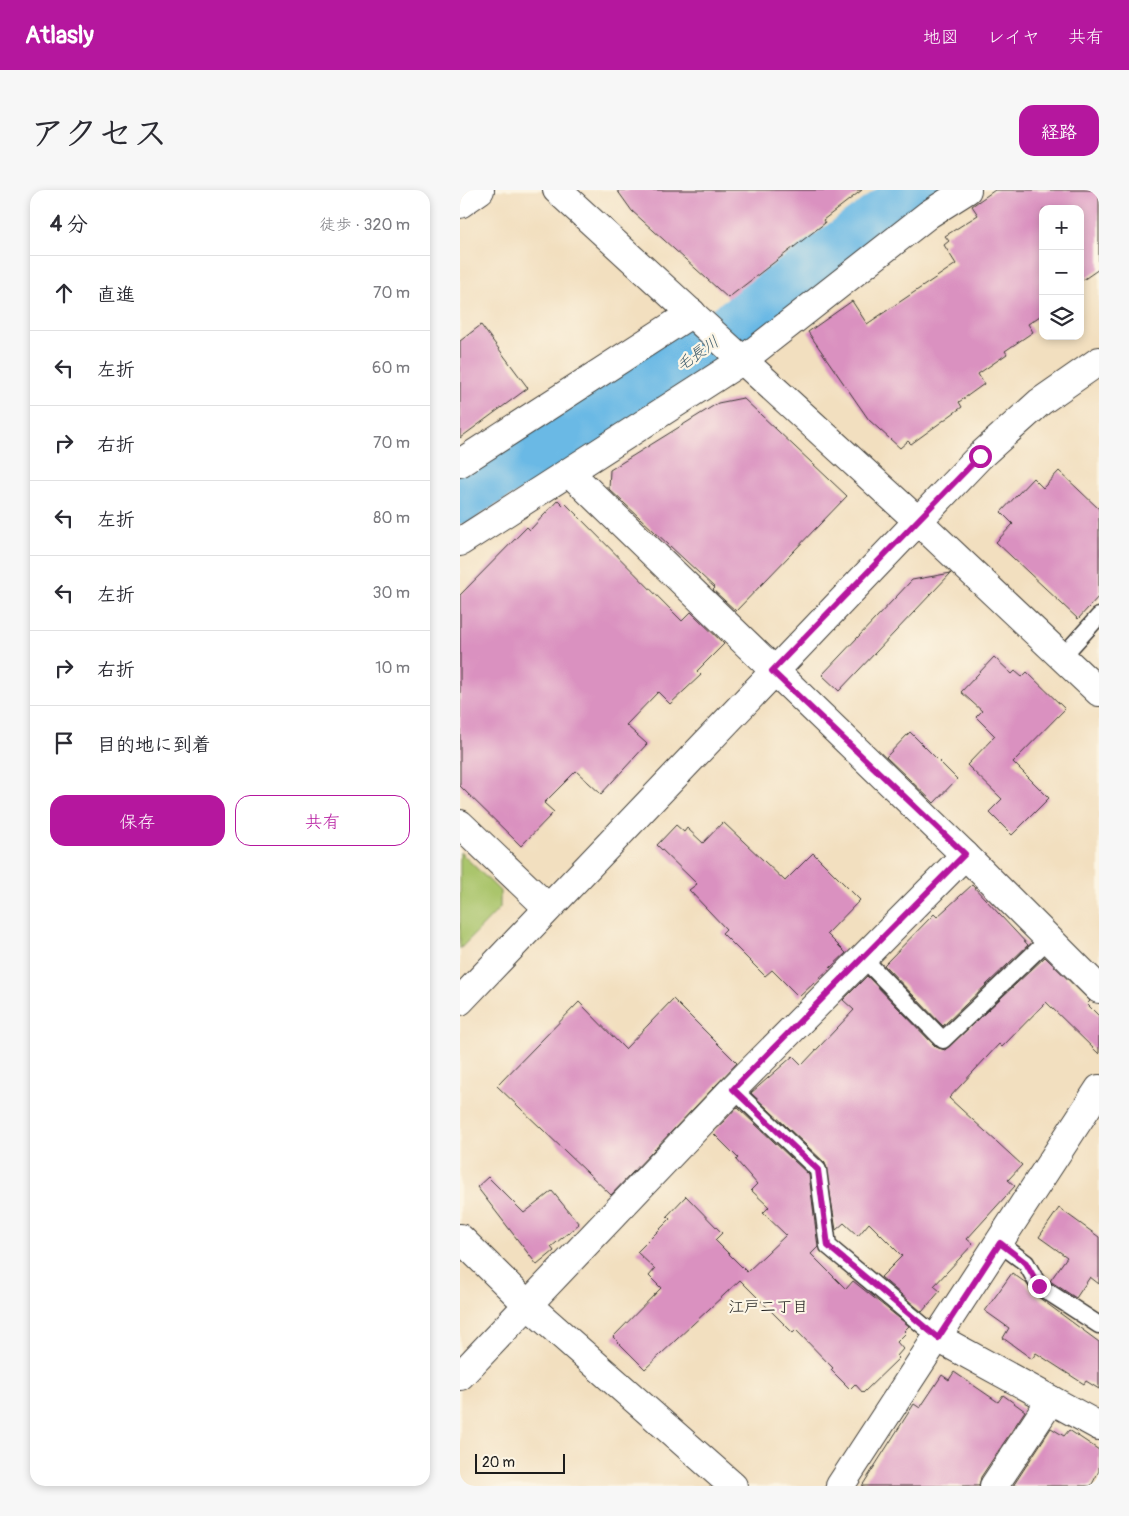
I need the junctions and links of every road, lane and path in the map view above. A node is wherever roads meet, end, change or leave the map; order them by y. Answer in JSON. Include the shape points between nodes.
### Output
{"nodes":[{"id":1,"x":480,"y":190,"type":"edge"},
{"id":2,"x":557,"y":190,"type":"edge"},
{"id":3,"x":967,"y":190,"type":"edge"},
{"id":4,"x":460,"y":204,"type":"edge"},
{"id":5,"x":692,"y":313,"type":"junction"},
{"id":6,"x":743,"y":360,"type":"junction"},
{"id":7,"x":1099,"y":361,"type":"edge"},
{"id":8,"x":460,"y":463,"type":"edge"},
{"id":9,"x":570,"y":474,"type":"junction"},
{"id":10,"x":918,"y":520,"type":"junction"},
{"id":11,"x":460,"y":542,"type":"edge"},
{"id":12,"x":1099,"y":616,"type":"edge"},
{"id":13,"x":1062,"y":657,"type":"junction"},
{"id":14,"x":772,"y":671,"type":"junction"},
{"id":15,"x":1099,"y":692,"type":"edge"},
{"id":16,"x":460,"y":824,"type":"edge"},
{"id":17,"x":965,"y":854,"type":"junction"},
{"id":18,"x":548,"y":908,"type":"junction"},
{"id":19,"x":1049,"y":939,"type":"junction"},
{"id":20,"x":864,"y":959,"type":"junction"},
{"id":21,"x":1099,"y":989,"type":"edge"},
{"id":22,"x":460,"y":1001,"type":"edge"},
{"id":23,"x":733,"y":1089,"type":"junction"},
{"id":24,"x":1099,"y":1089,"type":"edge"},
{"id":25,"x":460,"y":1238,"type":"edge"},
{"id":26,"x":1000,"y":1243,"type":"junction"},
{"id":27,"x":528,"y":1305,"type":"junction"},
{"id":28,"x":1099,"y":1326,"type":"edge"},
{"id":29,"x":938,"y":1338,"type":"junction"},
{"id":30,"x":460,"y":1376,"type":"edge"},
{"id":31,"x":1050,"y":1400,"type":"junction"},
{"id":32,"x":1099,"y":1426,"type":"edge"},
{"id":33,"x":733,"y":1486,"type":"edge"},
{"id":34,"x":840,"y":1486,"type":"edge"},
{"id":35,"x":994,"y":1486,"type":"edge"}],
"edges":[{"from":1,"to":4,"type":"street"},
{"from":2,"to":5,"type":"street"},
{"from":3,"to":6,"type":"street","via":[[929,214]]},
{"from":5,"to":6,"type":"street"},
{"from":5,"to":8,"type":"street"},
{"from":6,"to":9,"type":"street"},
{"from":6,"to":10,"type":"street"},
{"from":7,"to":10,"type":"street","via":[[1040,402],[980,456]]},
{"from":9,"to":11,"type":"street"},
{"from":9,"to":14,"type":"street"},
{"from":10,"to":13,"type":"street"},
{"from":10,"to":14,"type":"street"},
{"from":12,"to":13,"type":"lane"},
{"from":13,"to":15,"type":"street"},
{"from":14,"to":17,"type":"street"},
{"from":14,"to":18,"type":"street"},
{"from":16,"to":18,"type":"street"},
{"from":17,"to":19,"type":"street"},
{"from":17,"to":20,"type":"street"},
{"from":18,"to":22,"type":"street"},
{"from":19,"to":20,"type":"lane","via":[[943,1040]]},
{"from":19,"to":21,"type":"street"},
{"from":20,"to":23,"type":"street"},
{"from":23,"to":27,"type":"street"},
{"from":23,"to":29,"type":"lane","via":[[818,1170],[828,1246]]},
{"from":24,"to":26,"type":"street"},
{"from":25,"to":27,"type":"street"},
{"from":26,"to":28,"type":"lane","via":[[1026,1263],[1039,1286]]},
{"from":26,"to":29,"type":"street"},
{"from":27,"to":30,"type":"street"},
{"from":27,"to":33,"type":"street"},
{"from":29,"to":31,"type":"street"},
{"from":29,"to":34,"type":"street"},
{"from":31,"to":32,"type":"street"},
{"from":31,"to":35,"type":"street"}]}
